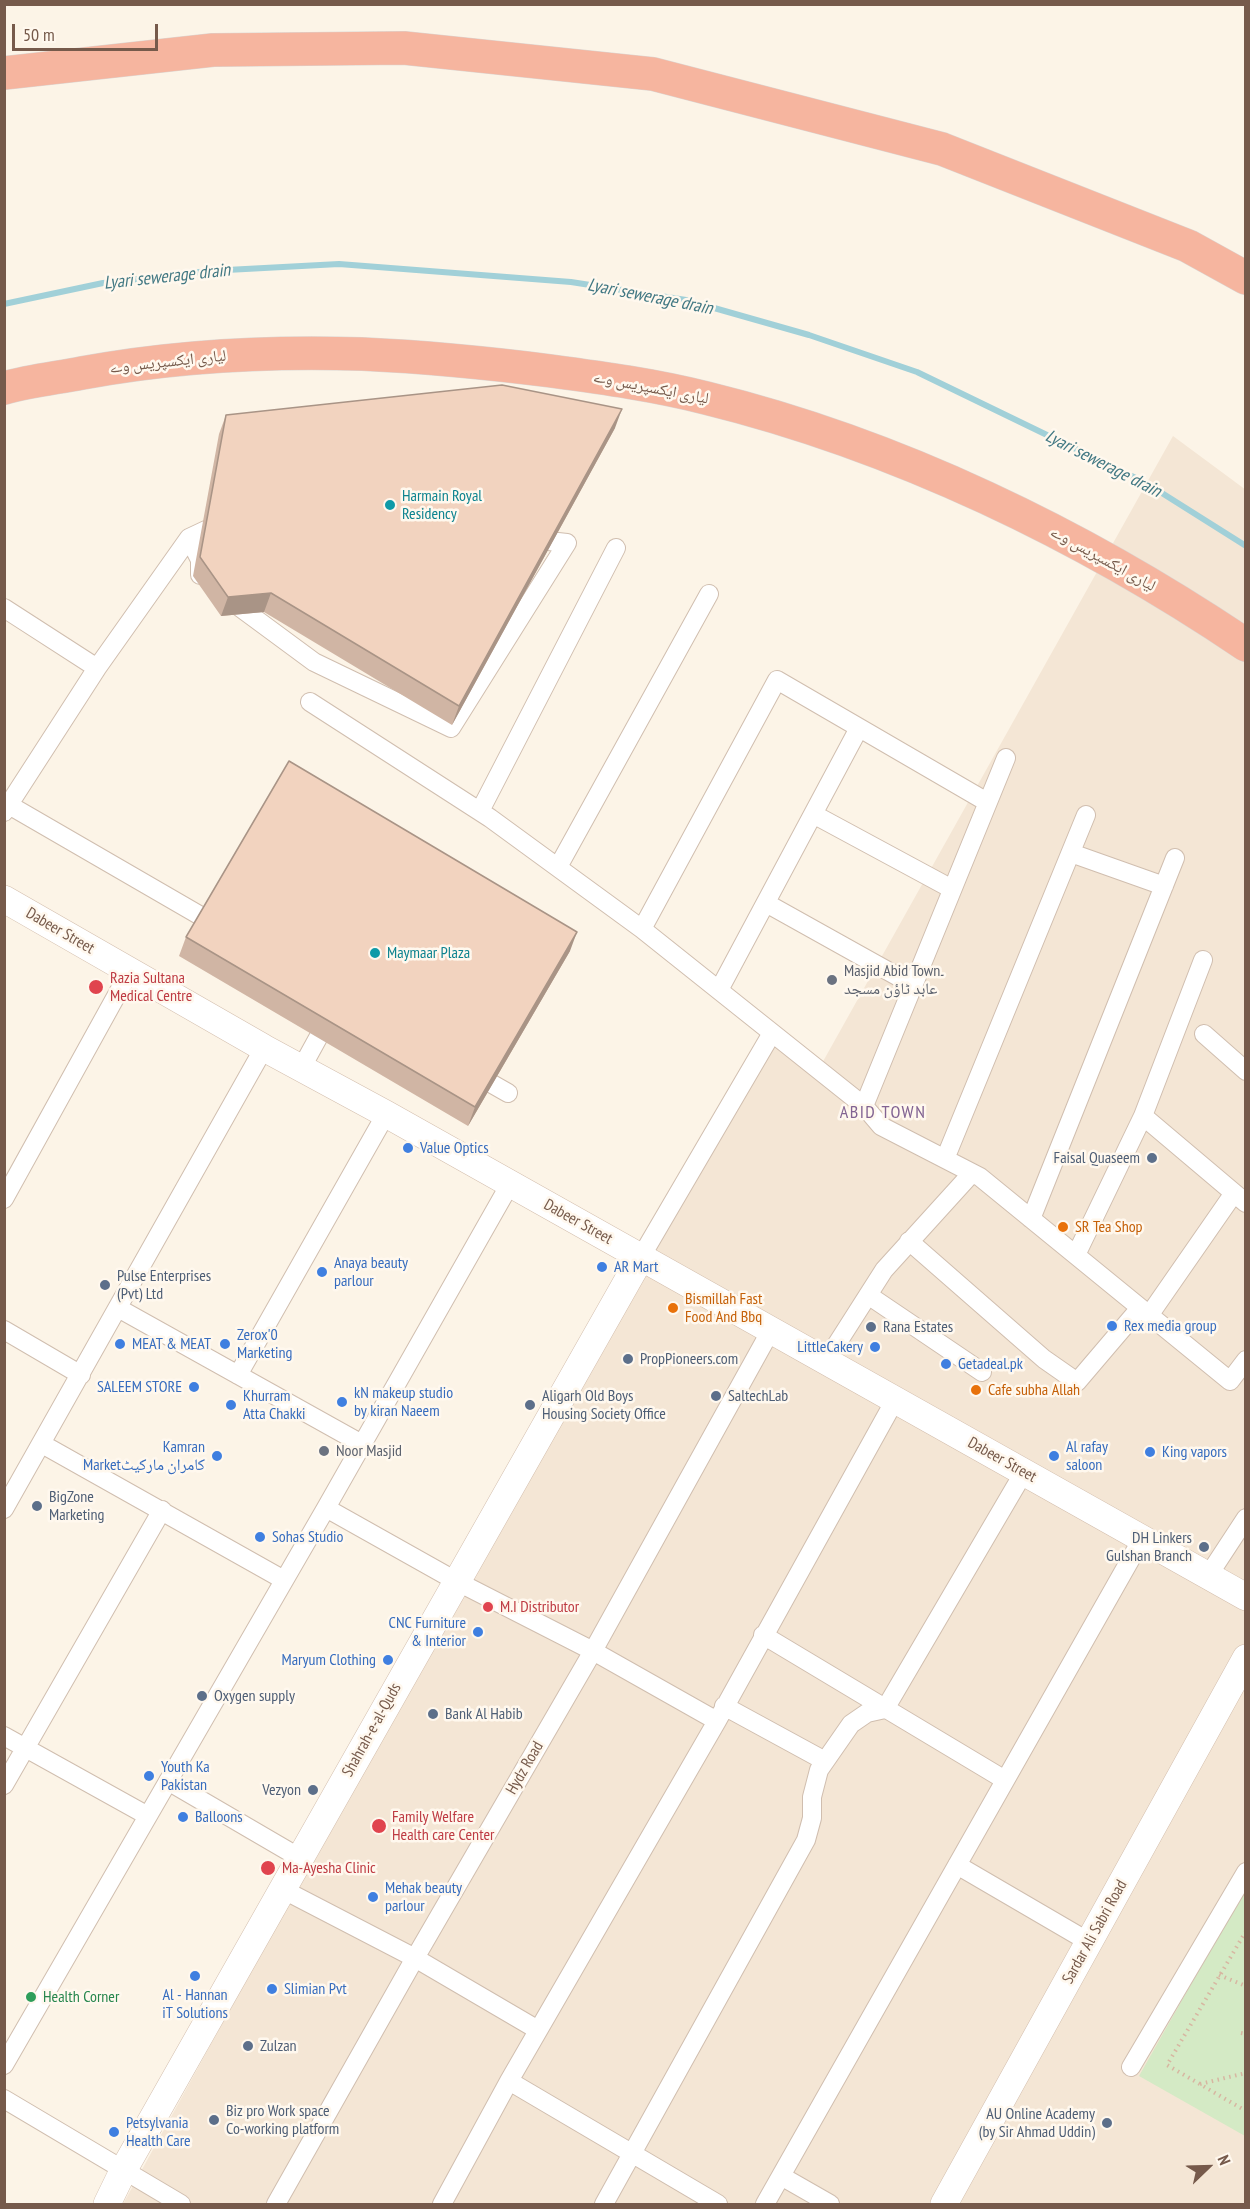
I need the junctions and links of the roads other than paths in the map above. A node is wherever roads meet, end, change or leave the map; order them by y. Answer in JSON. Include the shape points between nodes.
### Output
{"nodes":[{"id":1,"x":4,"y":73,"type":"edge"},
{"id":2,"x":1245,"y":278,"type":"edge"},
{"id":3,"x":4,"y":388,"type":"edge"},
{"id":4,"x":240,"y":529,"type":"edge"},
{"id":5,"x":511,"y":537,"type":"edge"},
{"id":6,"x":189,"y":538,"type":"junction"},
{"id":7,"x":616,"y":548,"type":"dead end"},
{"id":8,"x":709,"y":594,"type":"dead end"},
{"id":9,"x":4,"y":608,"type":"edge"},
{"id":10,"x":1245,"y":645,"type":"edge"},
{"id":11,"x":97,"y":668,"type":"junction"},
{"id":12,"x":310,"y":702,"type":"dead end"},
{"id":13,"x":859,"y":728,"type":"junction"},
{"id":14,"x":1006,"y":758,"type":"dead end"},
{"id":15,"x":987,"y":802,"type":"junction"},
{"id":16,"x":7,"y":809,"type":"edge"},
{"id":17,"x":480,"y":811,"type":"junction"},
{"id":18,"x":813,"y":814,"type":"junction"},
{"id":19,"x":1086,"y":815,"type":"dead end"},
{"id":20,"x":1071,"y":853,"type":"junction"},
{"id":21,"x":1175,"y":858,"type":"dead end"},
{"id":22,"x":558,"y":867,"type":"junction"},
{"id":23,"x":1164,"y":886,"type":"junction"},
{"id":24,"x":952,"y":889,"type":"junction"},
{"id":25,"x":4,"y":900,"type":"edge"},
{"id":26,"x":766,"y":903,"type":"junction"},
{"id":27,"x":642,"y":928,"type":"junction"},
{"id":28,"x":238,"y":938,"type":"edge"},
{"id":29,"x":1203,"y":960,"type":"dead end"},
{"id":30,"x":130,"y":970,"type":"junction"},
{"id":31,"x":913,"y":985,"type":"junction"},
{"id":32,"x":719,"y":990,"type":"junction"},
{"id":33,"x":341,"y":997,"type":"edge"},
{"id":34,"x":772,"y":1033,"type":"junction"},
{"id":35,"x":1204,"y":1034,"type":"dead end"},
{"id":36,"x":264,"y":1048,"type":"junction"},
{"id":37,"x":458,"y":1064,"type":"edge"},
{"id":38,"x":302,"y":1068,"type":"junction"},
{"id":39,"x":1245,"y":1071,"type":"edge"},
{"id":40,"x":508,"y":1094,"type":"dead end"},
{"id":41,"x":864,"y":1106,"type":"junction"},
{"id":42,"x":386,"y":1114,"type":"junction"},
{"id":43,"x":1143,"y":1116,"type":"junction"},
{"id":44,"x":945,"y":1159,"type":"junction"},
{"id":45,"x":972,"y":1173,"type":"junction"},
{"id":46,"x":510,"y":1184,"type":"junction"},
{"id":47,"x":1240,"y":1198,"type":"edge"},
{"id":48,"x":4,"y":1199,"type":"edge"},
{"id":49,"x":1031,"y":1219,"type":"junction"},
{"id":50,"x":909,"y":1241,"type":"junction"},
{"id":51,"x":1076,"y":1255,"type":"junction"},
{"id":52,"x":641,"y":1257,"type":"junction"},
{"id":53,"x":868,"y":1295,"type":"junction"},
{"id":54,"x":118,"y":1308,"type":"junction"},
{"id":55,"x":1145,"y":1311,"type":"junction"},
{"id":56,"x":4,"y":1330,"type":"edge"},
{"id":57,"x":771,"y":1330,"type":"junction"},
{"id":58,"x":1245,"y":1360,"type":"edge"},
{"id":59,"x":826,"y":1361,"type":"junction"},
{"id":60,"x":982,"y":1372,"type":"dead end"},
{"id":61,"x":81,"y":1375,"type":"junction"},
{"id":62,"x":238,"y":1375,"type":"junction"},
{"id":63,"x":895,"y":1400,"type":"junction"},
{"id":64,"x":42,"y":1444,"type":"junction"},
{"id":65,"x":362,"y":1444,"type":"junction"},
{"id":66,"x":1024,"y":1472,"type":"junction"},
{"id":67,"x":326,"y":1508,"type":"junction"},
{"id":68,"x":4,"y":1509,"type":"edge"},
{"id":69,"x":162,"y":1510,"type":"junction"},
{"id":70,"x":1245,"y":1518,"type":"edge"},
{"id":71,"x":1142,"y":1539,"type":"junction"},
{"id":72,"x":1208,"y":1576,"type":"junction"},
{"id":73,"x":284,"y":1580,"type":"junction"},
{"id":74,"x":456,"y":1581,"type":"junction"},
{"id":75,"x":1245,"y":1597,"type":"edge"},
{"id":76,"x":764,"y":1635,"type":"junction"},
{"id":77,"x":593,"y":1651,"type":"junction"},
{"id":78,"x":1245,"y":1658,"type":"edge"},
{"id":79,"x":885,"y":1708,"type":"junction"},
{"id":80,"x":720,"y":1713,"type":"junction"},
{"id":81,"x":4,"y":1736,"type":"edge"},
{"id":82,"x":26,"y":1748,"type":"junction"},
{"id":83,"x":825,"y":1761,"type":"junction"},
{"id":84,"x":1005,"y":1780,"type":"junction"},
{"id":85,"x":168,"y":1781,"type":"junction"},
{"id":86,"x":4,"y":1785,"type":"edge"},
{"id":87,"x":148,"y":1816,"type":"junction"},
{"id":88,"x":300,"y":1858,"type":"junction"},
{"id":89,"x":957,"y":1865,"type":"junction"},
{"id":90,"x":1245,"y":1872,"type":"edge"},
{"id":91,"x":282,"y":1889,"type":"junction"},
{"id":92,"x":1089,"y":1942,"type":"junction"},
{"id":93,"x":415,"y":1958,"type":"junction"},
{"id":94,"x":538,"y":2030,"type":"junction"},
{"id":95,"x":4,"y":2065,"type":"edge"},
{"id":96,"x":1131,"y":2067,"type":"dead end"},
{"id":97,"x":509,"y":2081,"type":"junction"},
{"id":98,"x":4,"y":2099,"type":"edge"},
{"id":99,"x":632,"y":2154,"type":"junction"},
{"id":100,"x":124,"y":2169,"type":"junction"},
{"id":101,"x":781,"y":2176,"type":"junction"},
{"id":102,"x":107,"y":2205,"type":"edge"},
{"id":103,"x":182,"y":2205,"type":"edge"},
{"id":104,"x":276,"y":2205,"type":"edge"},
{"id":105,"x":442,"y":2205,"type":"edge"},
{"id":106,"x":604,"y":2205,"type":"edge"},
{"id":107,"x":718,"y":2205,"type":"edge"},
{"id":108,"x":765,"y":2205,"type":"edge"},
{"id":109,"x":830,"y":2205,"type":"edge"},
{"id":110,"x":944,"y":2205,"type":"edge"}],
"edges":[{"from":1,"to":2,"type":"highway","via":[[213,50],[404,48],[652,74],[942,149],[1188,246]]},
{"from":3,"to":10,"type":"highway","name":"لیاری ایکسپریس وے","via":[[140,363],[268,353],[459,360],[646,385],[767,415],[944,478],[1111,562]]},
{"from":4,"to":6,"type":"street","via":[[206,530]]},
{"from":5,"to":6,"type":"street","via":[[567,543],[451,728],[314,662],[200,577],[200,560]]},
{"from":6,"to":11,"type":"street"},
{"from":7,"to":17,"type":"street"},
{"from":8,"to":22,"type":"street"},
{"from":9,"to":11,"type":"street"},
{"from":11,"to":16,"type":"street"},
{"from":12,"to":17,"type":"street"},
{"from":13,"to":15,"type":"street"},
{"from":13,"to":18,"type":"street"},
{"from":13,"to":27,"type":"street","via":[[777,680]]},
{"from":14,"to":15,"type":"street"},
{"from":15,"to":24,"type":"street"},
{"from":16,"to":28,"type":"street"},
{"from":17,"to":22,"type":"street"},
{"from":18,"to":24,"type":"street"},
{"from":18,"to":26,"type":"street"},
{"from":19,"to":20,"type":"street"},
{"from":20,"to":23,"type":"street"},
{"from":20,"to":44,"type":"street"},
{"from":21,"to":23,"type":"street"},
{"from":22,"to":27,"type":"street"},
{"from":23,"to":49,"type":"street"},
{"from":24,"to":31,"type":"street"},
{"from":25,"to":30,"type":"street","name":"Dabeer Street"},
{"from":26,"to":31,"type":"street"},
{"from":26,"to":32,"type":"street"},
{"from":27,"to":32,"type":"street"},
{"from":29,"to":43,"type":"street"},
{"from":30,"to":36,"type":"street","name":"Dabeer Street"},
{"from":30,"to":48,"type":"street"},
{"from":31,"to":41,"type":"street"},
{"from":32,"to":34,"type":"street"},
{"from":33,"to":38,"type":"street"},
{"from":34,"to":41,"type":"street"},
{"from":34,"to":52,"type":"street"},
{"from":35,"to":39,"type":"street"},
{"from":36,"to":38,"type":"street","name":"Dabeer Street"},
{"from":36,"to":54,"type":"street"},
{"from":37,"to":40,"type":"street"},
{"from":38,"to":42,"type":"street","name":"Dabeer Street"},
{"from":41,"to":44,"type":"street","via":[[881,1126]]},
{"from":42,"to":46,"type":"street","name":"Dabeer Street"},
{"from":42,"to":62,"type":"street"},
{"from":43,"to":47,"type":"street"},
{"from":43,"to":51,"type":"street"},
{"from":44,"to":45,"type":"street"},
{"from":45,"to":49,"type":"street"},
{"from":45,"to":50,"type":"street"},
{"from":46,"to":52,"type":"street","name":"Dabeer Street"},
{"from":46,"to":65,"type":"street"},
{"from":47,"to":55,"type":"street"},
{"from":49,"to":51,"type":"street"},
{"from":50,"to":53,"type":"street"},
{"from":50,"to":55,"type":"street","via":[[1044,1359],[1077,1382]]},
{"from":51,"to":55,"type":"street"},
{"from":52,"to":57,"type":"street","name":"Dabeer Street"},
{"from":52,"to":74,"type":"street","name":"Shahrah-e-al-Quds"},
{"from":53,"to":59,"type":"street"},
{"from":53,"to":60,"type":"street"},
{"from":54,"to":61,"type":"street"},
{"from":54,"to":62,"type":"street"},
{"from":55,"to":58,"type":"street","via":[[1230,1381]]},
{"from":56,"to":61,"type":"street"},
{"from":57,"to":59,"type":"street","name":"Dabeer Street"},
{"from":57,"to":77,"type":"street","name":"Hydz Road"},
{"from":59,"to":63,"type":"street","name":"Dabeer Street"},
{"from":61,"to":64,"type":"street"},
{"from":62,"to":65,"type":"street"},
{"from":63,"to":66,"type":"street","name":"Dabeer Street"},
{"from":63,"to":76,"type":"street"},
{"from":64,"to":68,"type":"street"},
{"from":64,"to":69,"type":"street"},
{"from":65,"to":67,"type":"street"},
{"from":66,"to":71,"type":"street","name":"Dabeer Street"},
{"from":66,"to":79,"type":"street"},
{"from":67,"to":73,"type":"street"},
{"from":67,"to":74,"type":"street"},
{"from":69,"to":73,"type":"street"},
{"from":69,"to":82,"type":"street"},
{"from":70,"to":72,"type":"street"},
{"from":71,"to":72,"type":"street","name":"Dabeer Street"},
{"from":71,"to":84,"type":"street"},
{"from":72,"to":75,"type":"street","name":"Dabeer Street"},
{"from":73,"to":85,"type":"street"},
{"from":74,"to":77,"type":"street"},
{"from":74,"to":88,"type":"street","name":"Shahrah-e-al-Quds"},
{"from":76,"to":79,"type":"street"},
{"from":76,"to":80,"type":"street"},
{"from":77,"to":80,"type":"street"},
{"from":77,"to":93,"type":"street","name":"Hydz Road"},
{"from":78,"to":92,"type":"street","name":"Sardar Ali Sabri Road"},
{"from":79,"to":83,"type":"street","via":[[867,1713],[851,1724]]},
{"from":79,"to":84,"type":"street"},
{"from":80,"to":83,"type":"street"},
{"from":80,"to":94,"type":"street"},
{"from":81,"to":82,"type":"street"},
{"from":82,"to":86,"type":"street"},
{"from":82,"to":87,"type":"street"},
{"from":83,"to":99,"type":"street","via":[[812,1797],[806,1840]]},
{"from":84,"to":89,"type":"street"},
{"from":85,"to":87,"type":"street"},
{"from":85,"to":88,"type":"street"},
{"from":87,"to":95,"type":"street"},
{"from":88,"to":91,"type":"street","name":"Shahrah-e-al-Quds"},
{"from":89,"to":92,"type":"street"},
{"from":89,"to":101,"type":"street"},
{"from":90,"to":96,"type":"street"},
{"from":91,"to":93,"type":"street"},
{"from":91,"to":100,"type":"street","name":"Shahrah-e-al-Quds"},
{"from":92,"to":110,"type":"street","name":"Sardar Ali Sabri Road"},
{"from":93,"to":94,"type":"street"},
{"from":93,"to":104,"type":"street","name":"Hydz Road"},
{"from":94,"to":97,"type":"street"},
{"from":97,"to":99,"type":"street"},
{"from":97,"to":105,"type":"street"},
{"from":98,"to":100,"type":"street"},
{"from":99,"to":106,"type":"street"},
{"from":99,"to":107,"type":"street"},
{"from":100,"to":102,"type":"street","name":"Shahrah-e-al-Quds"},
{"from":100,"to":103,"type":"street"},
{"from":101,"to":108,"type":"street"},
{"from":101,"to":109,"type":"street"}]}
